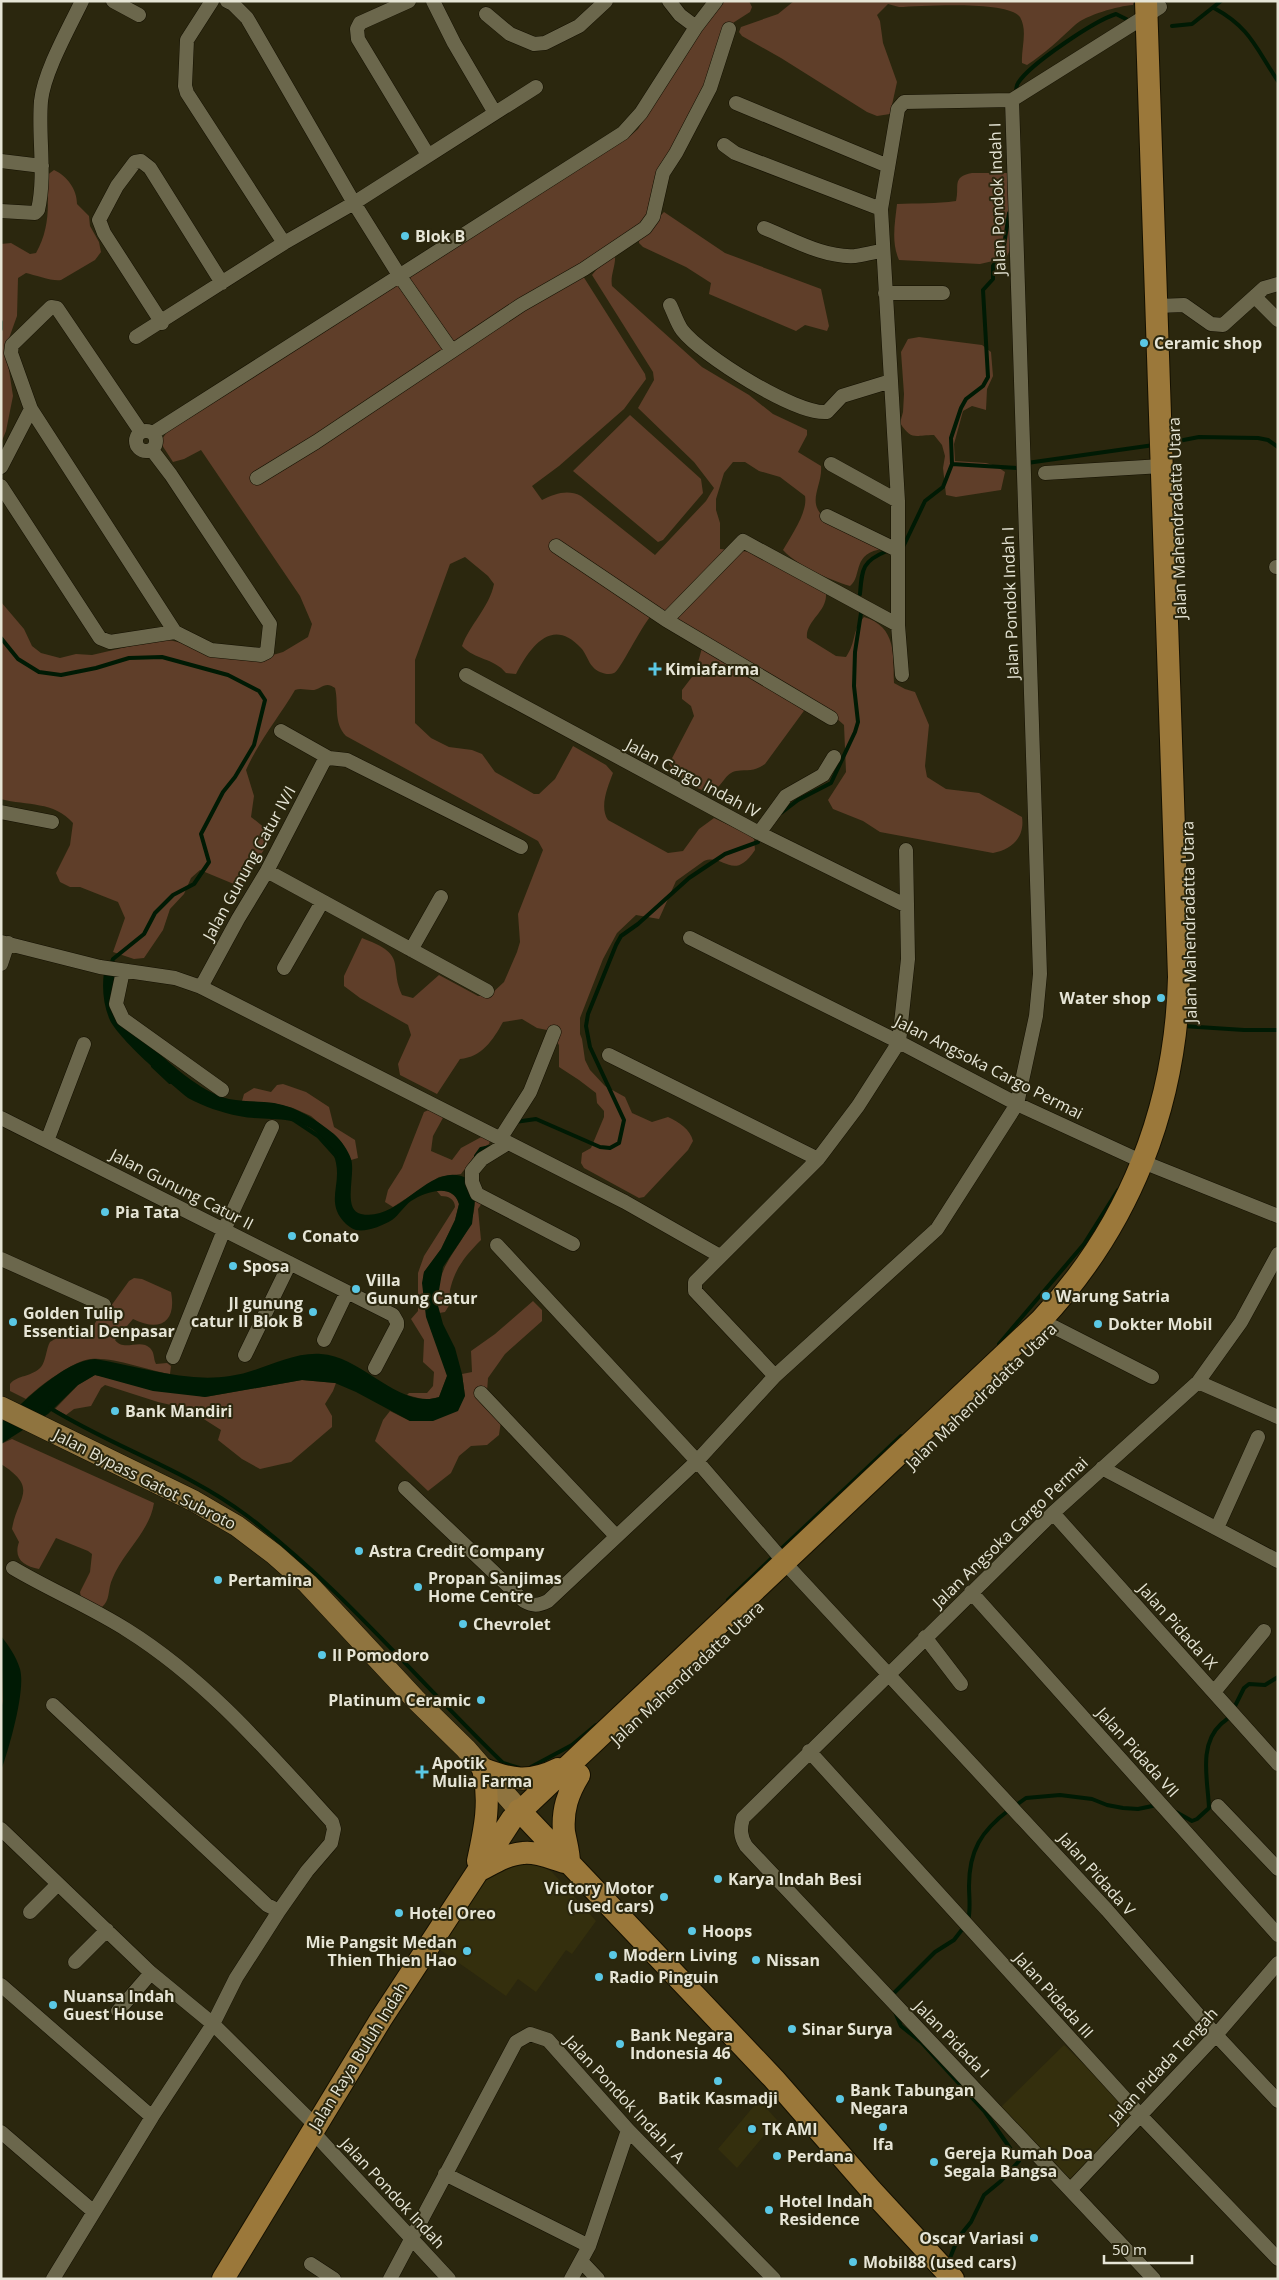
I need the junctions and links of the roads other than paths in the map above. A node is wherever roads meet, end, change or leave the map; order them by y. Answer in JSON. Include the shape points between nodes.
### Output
{"nodes":[{"id":1,"x":82,"y":1,"type":"edge"},
{"id":2,"x":113,"y":1,"type":"edge"},
{"id":3,"x":212,"y":1,"type":"edge"},
{"id":4,"x":227,"y":1,"type":"edge"},
{"id":5,"x":409,"y":1,"type":"edge"},
{"id":6,"x":433,"y":1,"type":"edge"},
{"id":7,"x":669,"y":1,"type":"edge"},
{"id":8,"x":716,"y":1,"type":"edge"},
{"id":9,"x":603,"y":2,"type":"edge"},
{"id":10,"x":1153,"y":6,"type":"edge"},
{"id":11,"x":139,"y":14,"type":"dead end"},
{"id":12,"x":486,"y":14,"type":"dead end"},
{"id":13,"x":696,"y":27,"type":"junction"},
{"id":14,"x":729,"y":29,"type":"dead end"},
{"id":15,"x":536,"y":87,"type":"dead end"},
{"id":16,"x":1012,"y":100,"type":"junction"},
{"id":17,"x":736,"y":103,"type":"dead end"},
{"id":18,"x":495,"y":114,"type":"junction"},
{"id":19,"x":724,"y":145,"type":"dead end"},
{"id":20,"x":428,"y":155,"type":"junction"},
{"id":21,"x":1,"y":161,"type":"edge"},
{"id":22,"x":42,"y":166,"type":"junction"},
{"id":23,"x":888,"y":166,"type":"junction"},
{"id":24,"x":354,"y":203,"type":"junction"},
{"id":25,"x":881,"y":209,"type":"junction"},
{"id":26,"x":1,"y":210,"type":"edge"},
{"id":27,"x":764,"y":228,"type":"dead end"},
{"id":28,"x":284,"y":243,"type":"junction"},
{"id":29,"x":882,"y":251,"type":"junction"},
{"id":30,"x":399,"y":275,"type":"junction"},
{"id":31,"x":222,"y":283,"type":"junction"},
{"id":32,"x":1278,"y":284,"type":"edge"},
{"id":33,"x":885,"y":293,"type":"junction"},
{"id":34,"x":943,"y":293,"type":"dead end"},
{"id":35,"x":1255,"y":297,"type":"junction"},
{"id":36,"x":1164,"y":305,"type":"junction"},
{"id":37,"x":670,"y":306,"type":"dead end"},
{"id":38,"x":1278,"y":320,"type":"edge"},
{"id":39,"x":162,"y":322,"type":"junction"},
{"id":40,"x":136,"y":337,"type":"dead end"},
{"id":41,"x":452,"y":351,"type":"junction"},
{"id":42,"x":892,"y":380,"type":"junction"},
{"id":43,"x":31,"y":409,"type":"junction"},
{"id":44,"x":147,"y":433,"type":"junction"},
{"id":45,"x":831,"y":464,"type":"dead end"},
{"id":46,"x":1162,"y":466,"type":"junction"},
{"id":47,"x":1,"y":467,"type":"edge"},
{"id":48,"x":1045,"y":473,"type":"dead end"},
{"id":49,"x":256,"y":478,"type":"dead end"},
{"id":50,"x":1,"y":486,"type":"edge"},
{"id":51,"x":898,"y":501,"type":"junction"},
{"id":52,"x":827,"y":516,"type":"dead end"},
{"id":53,"x":556,"y":546,"type":"dead end"},
{"id":54,"x":897,"y":550,"type":"junction"},
{"id":55,"x":666,"y":620,"type":"junction"},
{"id":56,"x":898,"y":625,"type":"junction"},
{"id":57,"x":174,"y":632,"type":"junction"},
{"id":58,"x":466,"y":674,"type":"dead end"},
{"id":59,"x":902,"y":675,"type":"dead end"},
{"id":60,"x":831,"y":718,"type":"dead end"},
{"id":61,"x":281,"y":731,"type":"dead end"},
{"id":62,"x":834,"y":757,"type":"dead end"},
{"id":63,"x":329,"y":758,"type":"junction"},
{"id":64,"x":1,"y":812,"type":"edge"},
{"id":65,"x":52,"y":822,"type":"dead end"},
{"id":66,"x":759,"y":833,"type":"junction"},
{"id":67,"x":521,"y":847,"type":"dead end"},
{"id":68,"x":906,"y":850,"type":"dead end"},
{"id":69,"x":267,"y":872,"type":"junction"},
{"id":70,"x":442,"y":897,"type":"dead end"},
{"id":71,"x":322,"y":902,"type":"junction"},
{"id":72,"x":907,"y":906,"type":"junction"},
{"id":73,"x":690,"y":938,"type":"dead end"},
{"id":74,"x":5,"y":942,"type":"edge"},
{"id":75,"x":411,"y":950,"type":"junction"},
{"id":76,"x":1,"y":964,"type":"edge"},
{"id":77,"x":284,"y":968,"type":"dead end"},
{"id":78,"x":121,"y":971,"type":"junction"},
{"id":79,"x":202,"y":987,"type":"junction"},
{"id":80,"x":487,"y":991,"type":"dead end"},
{"id":81,"x":554,"y":1032,"type":"dead end"},
{"id":82,"x":899,"y":1042,"type":"junction"},
{"id":83,"x":84,"y":1044,"type":"dead end"},
{"id":84,"x":609,"y":1055,"type":"dead end"},
{"id":85,"x":222,"y":1090,"type":"dead end"},
{"id":86,"x":1018,"y":1104,"type":"junction"},
{"id":87,"x":1,"y":1118,"type":"edge"},
{"id":88,"x":272,"y":1128,"type":"dead end"},
{"id":89,"x":47,"y":1141,"type":"junction"},
{"id":90,"x":504,"y":1141,"type":"junction"},
{"id":91,"x":818,"y":1159,"type":"junction"},
{"id":92,"x":1149,"y":1164,"type":"junction"},
{"id":93,"x":1278,"y":1216,"type":"edge"},
{"id":94,"x":224,"y":1230,"type":"junction"},
{"id":95,"x":573,"y":1244,"type":"dead end"},
{"id":96,"x":497,"y":1245,"type":"dead end"},
{"id":97,"x":1278,"y":1254,"type":"edge"},
{"id":98,"x":720,"y":1256,"type":"junction"},
{"id":99,"x":1,"y":1259,"type":"edge"},
{"id":100,"x":290,"y":1263,"type":"junction"},
{"id":101,"x":347,"y":1292,"type":"junction"},
{"id":102,"x":104,"y":1305,"type":"dead end"},
{"id":103,"x":1054,"y":1327,"type":"junction"},
{"id":104,"x":324,"y":1340,"type":"dead end"},
{"id":105,"x":245,"y":1355,"type":"dead end"},
{"id":106,"x":173,"y":1358,"type":"dead end"},
{"id":107,"x":375,"y":1368,"type":"dead end"},
{"id":108,"x":775,"y":1376,"type":"junction"},
{"id":109,"x":1152,"y":1377,"type":"dead end"},
{"id":110,"x":1198,"y":1382,"type":"junction"},
{"id":111,"x":481,"y":1392,"type":"dead end"},
{"id":112,"x":2,"y":1407,"type":"edge"},
{"id":113,"x":1278,"y":1418,"type":"edge"},
{"id":114,"x":1258,"y":1437,"type":"dead end"},
{"id":115,"x":697,"y":1461,"type":"junction"},
{"id":116,"x":1102,"y":1468,"type":"junction"},
{"id":117,"x":405,"y":1488,"type":"dead end"},
{"id":118,"x":1053,"y":1513,"type":"junction"},
{"id":119,"x":1217,"y":1528,"type":"junction"},
{"id":120,"x":616,"y":1536,"type":"junction"},
{"id":121,"x":1278,"y":1561,"type":"edge"},
{"id":122,"x":13,"y":1568,"type":"dead end"},
{"id":123,"x":790,"y":1568,"type":"junction"},
{"id":124,"x":971,"y":1592,"type":"junction"},
{"id":125,"x":1264,"y":1631,"type":"dead end"},
{"id":126,"x":925,"y":1637,"type":"junction"},
{"id":127,"x":888,"y":1674,"type":"junction"},
{"id":128,"x":961,"y":1684,"type":"dead end"},
{"id":129,"x":1214,"y":1692,"type":"junction"},
{"id":130,"x":53,"y":1705,"type":"dead end"},
{"id":131,"x":809,"y":1751,"type":"junction"},
{"id":132,"x":1278,"y":1764,"type":"edge"},
{"id":133,"x":483,"y":1769,"type":"junction"},
{"id":134,"x":575,"y":1769,"type":"junction"},
{"id":135,"x":1218,"y":1806,"type":"dead end"},
{"id":136,"x":524,"y":1816,"type":"junction"},
{"id":137,"x":743,"y":1818,"type":"joint"},
{"id":138,"x":1,"y":1829,"type":"edge"},
{"id":139,"x":569,"y":1863,"type":"junction"},
{"id":140,"x":1278,"y":1869,"type":"edge"},
{"id":141,"x":475,"y":1872,"type":"junction"},
{"id":142,"x":58,"y":1884,"type":"junction"},
{"id":143,"x":279,"y":1911,"type":"junction"},
{"id":144,"x":30,"y":1912,"type":"dead end"},
{"id":145,"x":107,"y":1930,"type":"junction"},
{"id":146,"x":1278,"y":1935,"type":"edge"},
{"id":147,"x":75,"y":1962,"type":"dead end"},
{"id":148,"x":1278,"y":1963,"type":"edge"},
{"id":149,"x":151,"y":1972,"type":"junction"},
{"id":150,"x":1,"y":1985,"type":"edge"},
{"id":151,"x":118,"y":2011,"type":"dead end"},
{"id":152,"x":213,"y":2024,"type":"junction"},
{"id":153,"x":1216,"y":2035,"type":"junction"},
{"id":154,"x":1278,"y":2100,"type":"edge"},
{"id":155,"x":1140,"y":2115,"type":"junction"},
{"id":156,"x":152,"y":2117,"type":"junction"},
{"id":157,"x":314,"y":2128,"type":"junction"},
{"id":158,"x":628,"y":2130,"type":"junction"},
{"id":159,"x":1,"y":2132,"type":"edge"},
{"id":160,"x":446,"y":2174,"type":"junction"},
{"id":161,"x":1071,"y":2189,"type":"junction"},
{"id":162,"x":94,"y":2212,"type":"junction"},
{"id":163,"x":412,"y":2238,"type":"junction"},
{"id":164,"x":590,"y":2246,"type":"junction"},
{"id":165,"x":1278,"y":2259,"type":"edge"},
{"id":166,"x":581,"y":2261,"type":"junction"},
{"id":167,"x":311,"y":2264,"type":"dead end"},
{"id":168,"x":52,"y":2279,"type":"edge"},
{"id":169,"x":223,"y":2279,"type":"edge"},
{"id":170,"x":334,"y":2279,"type":"edge"},
{"id":171,"x":390,"y":2279,"type":"edge"},
{"id":172,"x":448,"y":2279,"type":"edge"},
{"id":173,"x":571,"y":2279,"type":"edge"},
{"id":174,"x":598,"y":2279,"type":"edge"},
{"id":175,"x":774,"y":2279,"type":"edge"},
{"id":176,"x":953,"y":2279,"type":"edge"},
{"id":177,"x":1154,"y":2279,"type":"edge"}],
"edges":[{"from":1,"to":22,"type":"street","via":[[43,92]]},
{"from":2,"to":11,"type":"street"},
{"from":3,"to":28,"type":"street","via":[[187,40],[187,93]]},
{"from":4,"to":24,"type":"street","via":[[246,18]]},
{"from":5,"to":20,"type":"street","via":[[360,23],[357,34]]},
{"from":6,"to":18,"type":"street"},
{"from":7,"to":13,"type":"street"},
{"from":8,"to":13,"type":"street"},
{"from":9,"to":12,"type":"street","via":[[579,26],[545,43],[534,44],[510,34]]},
{"from":10,"to":16,"type":"street"},
{"from":10,"to":36,"type":"highway","name":"Jalan Mahendradatta Utara"},
{"from":13,"to":30,"type":"street","via":[[641,113],[623,133]]},
{"from":14,"to":41,"type":"street","via":[[710,88],[664,172],[653,217],[645,228]]},
{"from":15,"to":18,"type":"street"},
{"from":16,"to":23,"type":"street","via":[[904,102],[898,109]]},
{"from":16,"to":86,"type":"street","name":"Jalan Pondok Indah I","via":[[1040,974],[1036,1016]]},
{"from":17,"to":23,"type":"street"},
{"from":18,"to":20,"type":"street"},
{"from":19,"to":25,"type":"street","via":[[735,153]]},
{"from":20,"to":24,"type":"street"},
{"from":21,"to":22,"type":"street"},
{"from":22,"to":26,"type":"street","via":[[38,210],[35,213]]},
{"from":23,"to":25,"type":"street"},
{"from":24,"to":28,"type":"street"},
{"from":24,"to":30,"type":"street"},
{"from":25,"to":29,"type":"street"},
{"from":27,"to":29,"type":"street","via":[[835,254],[855,256]]},
{"from":28,"to":31,"type":"street"},
{"from":29,"to":33,"type":"street"},
{"from":30,"to":41,"type":"street"},
{"from":30,"to":44,"type":"street"},
{"from":31,"to":39,"type":"street"},
{"from":31,"to":39,"type":"street","via":[[150,168],[141,161],[135,162],[117,186],[99,220],[104,233]]},
{"from":32,"to":35,"type":"street","via":[[1264,288]]},
{"from":33,"to":34,"type":"street"},
{"from":33,"to":42,"type":"street"},
{"from":35,"to":36,"type":"street","via":[[1223,325],[1211,324],[1184,305]]},
{"from":35,"to":38,"type":"street"},
{"from":36,"to":46,"type":"highway","name":"Jalan Mahendradatta Utara"},
{"from":36,"to":92,"type":"highway","name":"Jalan Mahendradatta Utara","via":[[1192,986],[1186,1060],[1178,1093]]},
{"from":37,"to":42,"type":"street","via":[[681,329],[702,350],[779,398],[814,411],[827,412],[842,396]]},
{"from":39,"to":40,"type":"street"},
{"from":41,"to":49,"type":"street"},
{"from":42,"to":51,"type":"street"},
{"from":43,"to":44,"type":"street","via":[[11,347],[53,306]]},
{"from":43,"to":47,"type":"street"},
{"from":43,"to":57,"type":"street"},
{"from":44,"to":57,"type":"street","via":[[157,442],[152,450],[270,624],[267,652],[262,655],[211,650]]},
{"from":45,"to":51,"type":"street"},
{"from":46,"to":48,"type":"street"},
{"from":46,"to":92,"type":"highway","name":"Jalan Mahendradatta Utara","via":[[1179,977],[1176,1035]]},
{"from":50,"to":57,"type":"street","via":[[100,638],[110,642]]},
{"from":51,"to":54,"type":"street"},
{"from":52,"to":54,"type":"street"},
{"from":53,"to":55,"type":"street"},
{"from":54,"to":56,"type":"street"},
{"from":55,"to":56,"type":"street","via":[[743,541]]},
{"from":55,"to":60,"type":"street"},
{"from":56,"to":59,"type":"street"},
{"from":58,"to":66,"type":"street","name":"Jalan Cargo Indah IV"},
{"from":61,"to":63,"type":"street"},
{"from":62,"to":66,"type":"street","via":[[823,775],[786,796]]},
{"from":63,"to":67,"type":"street","via":[[347,760]]},
{"from":63,"to":69,"type":"street","name":"Jalan Gunung Catur IV/I","via":[[324,761]]},
{"from":64,"to":65,"type":"street"},
{"from":66,"to":72,"type":"street","name":"Jalan Cargo Indah IV"},
{"from":68,"to":72,"type":"street"},
{"from":69,"to":71,"type":"street"},
{"from":69,"to":79,"type":"street","name":"Jalan Gunung Catur IV/I"},
{"from":70,"to":75,"type":"street"},
{"from":71,"to":75,"type":"street"},
{"from":71,"to":77,"type":"street"},
{"from":72,"to":82,"type":"street","via":[[908,959]]},
{"from":73,"to":82,"type":"street","name":"Jalan Angsoka Cargo Permai"},
{"from":74,"to":76,"type":"street"},
{"from":74,"to":78,"type":"street"},
{"from":75,"to":80,"type":"street"},
{"from":78,"to":79,"type":"street","via":[[175,978]]},
{"from":78,"to":85,"type":"street","via":[[116,1004],[123,1019]]},
{"from":79,"to":90,"type":"street"},
{"from":81,"to":90,"type":"street","via":[[530,1092]]},
{"from":82,"to":86,"type":"street","name":"Jalan Angsoka Cargo Permai"},
{"from":82,"to":91,"type":"street","via":[[858,1106]]},
{"from":83,"to":89,"type":"street"},
{"from":84,"to":91,"type":"street"},
{"from":86,"to":92,"type":"street","name":"Jalan Angsoka Cargo Permai"},
{"from":86,"to":108,"type":"street","via":[[937,1229]]},
{"from":87,"to":89,"type":"street","name":"Jalan Gunung Catur II"},
{"from":88,"to":94,"type":"street"},
{"from":89,"to":94,"type":"street","name":"Jalan Gunung Catur II"},
{"from":90,"to":95,"type":"street","via":[[472,1171],[472,1182],[478,1194]]},
{"from":90,"to":98,"type":"street","via":[[625,1202]]},
{"from":91,"to":98,"type":"street"},
{"from":92,"to":93,"type":"street","name":"Jalan Angsoka Cargo Permai"},
{"from":92,"to":103,"type":"highway","name":"Jalan Mahendradatta Utara","via":[[1136,1211],[1111,1254]]},
{"from":92,"to":123,"type":"highway","name":"Jalan Mahendradatta Utara","via":[[1099,1247],[1058,1303]]},
{"from":94,"to":100,"type":"street","name":"Jalan Gunung Catur II"},
{"from":94,"to":106,"type":"street"},
{"from":96,"to":115,"type":"street","name":"Jalan Pidada V"},
{"from":97,"to":110,"type":"street","name":"Jalan Angsoka Cargo Permai","via":[[1241,1322]]},
{"from":98,"to":108,"type":"street","via":[[695,1282],[695,1291]]},
{"from":99,"to":102,"type":"street"},
{"from":100,"to":101,"type":"street","name":"Jalan Gunung Catur II"},
{"from":100,"to":105,"type":"street"},
{"from":101,"to":104,"type":"street"},
{"from":101,"to":107,"type":"street","name":"Jalan Gunung Catur II","via":[[396,1318],[396,1326]]},
{"from":103,"to":109,"type":"street"},
{"from":103,"to":123,"type":"highway","name":"Jalan Mahendradatta Utara"},
{"from":108,"to":115,"type":"street"},
{"from":110,"to":113,"type":"street"},
{"from":110,"to":116,"type":"street","name":"Jalan Angsoka Cargo Permai"},
{"from":111,"to":120,"type":"street"},
{"from":112,"to":133,"type":"main road","name":"Jalan Bypass Gatot Subroto","via":[[194,1500],[237,1526],[308,1584]]},
{"from":114,"to":119,"type":"street"},
{"from":115,"to":120,"type":"street"},
{"from":115,"to":123,"type":"street","name":"Jalan Pidada V"},
{"from":116,"to":118,"type":"street","name":"Jalan Angsoka Cargo Permai"},
{"from":116,"to":119,"type":"street"},
{"from":117,"to":120,"type":"street","via":[[531,1605],[548,1601]]},
{"from":118,"to":124,"type":"street","name":"Jalan Angsoka Cargo Permai"},
{"from":118,"to":129,"type":"street","name":"Jalan Pidada IX"},
{"from":119,"to":121,"type":"street"},
{"from":122,"to":143,"type":"street","via":[[127,1630],[167,1658],[223,1704],[332,1822],[332,1843],[307,1871]]},
{"from":123,"to":127,"type":"street","name":"Jalan Pidada V"},
{"from":123,"to":134,"type":"highway","name":"Jalan Mahendradatta Utara"},
{"from":124,"to":126,"type":"street","name":"Jalan Angsoka Cargo Permai"},
{"from":124,"to":146,"type":"street","name":"Jalan Pidada VII"},
{"from":125,"to":129,"type":"street"},
{"from":126,"to":127,"type":"street","name":"Jalan Angsoka Cargo Permai"},
{"from":126,"to":128,"type":"street"},
{"from":127,"to":131,"type":"street","name":"Jalan Angsoka Cargo Permai"},
{"from":127,"to":153,"type":"street","name":"Jalan Pidada V","via":[[1107,1910]]},
{"from":129,"to":132,"type":"street","name":"Jalan Pidada IX"},
{"from":130,"to":143,"type":"street","via":[[267,1905]]},
{"from":131,"to":137,"type":"street","name":"Jalan Angsoka Cargo Permai"},
{"from":131,"to":155,"type":"street","name":"Jalan Pidada III"},
{"from":133,"to":134,"type":"highway","via":[[508,1778],[539,1778]]},
{"from":133,"to":136,"type":"main road","name":"Jalan Bypass Gatot Subroto"},
{"from":133,"to":141,"type":"highway","via":[[488,1786],[488,1812]]},
{"from":134,"to":136,"type":"highway","name":"Jalan Mahendradatta Utara"},
{"from":134,"to":139,"type":"highway","via":[[565,1810],[564,1831]]},
{"from":135,"to":140,"type":"street"},
{"from":136,"to":139,"type":"highway"},
{"from":136,"to":141,"type":"highway","name":"Jalan Raya Buluh Indah","via":[[501,1838]]},
{"from":137,"to":161,"type":"street","name":"Jalan Pidada I","via":[[741,1837],[746,1846]]},
{"from":138,"to":142,"type":"street","name":"Jalan Pondok Indah"},
{"from":139,"to":141,"type":"highway","via":[[523,1853],[505,1857]]},
{"from":139,"to":176,"type":"highway","via":[[774,2079]]},
{"from":141,"to":157,"type":"highway","name":"Jalan Raya Buluh Indah"},
{"from":142,"to":144,"type":"street"},
{"from":142,"to":145,"type":"street","name":"Jalan Pondok Indah"},
{"from":143,"to":152,"type":"street","via":[[236,1978]]},
{"from":145,"to":147,"type":"street"},
{"from":145,"to":149,"type":"street","name":"Jalan Pondok Indah"},
{"from":148,"to":153,"type":"street","name":"Jalan Pidada Tengah"},
{"from":149,"to":151,"type":"street"},
{"from":149,"to":152,"type":"street","name":"Jalan Pondok Indah"},
{"from":150,"to":156,"type":"street"},
{"from":152,"to":156,"type":"street"},
{"from":152,"to":157,"type":"street","name":"Jalan Pondok Indah"},
{"from":153,"to":154,"type":"street","name":"Jalan Pidada V"},
{"from":153,"to":155,"type":"street","name":"Jalan Pidada Tengah"},
{"from":155,"to":161,"type":"street","name":"Jalan Pidada Tengah"},
{"from":155,"to":165,"type":"street","name":"Jalan Pidada III"},
{"from":156,"to":162,"type":"street"},
{"from":157,"to":163,"type":"street","name":"Jalan Pondok Indah"},
{"from":157,"to":169,"type":"highway","name":"Jalan Raya Buluh Indah"},
{"from":158,"to":160,"type":"street","name":"Jalan Pondok Indah I A","via":[[548,2040],[530,2034],[516,2042]]},
{"from":158,"to":164,"type":"street"},
{"from":158,"to":175,"type":"street","name":"Jalan Pondok Indah I A"},
{"from":159,"to":162,"type":"street"},
{"from":160,"to":163,"type":"street","name":"Jalan Pondok Indah I A"},
{"from":160,"to":164,"type":"street"},
{"from":161,"to":177,"type":"street","name":"Jalan Pidada I"},
{"from":162,"to":168,"type":"street"},
{"from":163,"to":171,"type":"street"},
{"from":163,"to":172,"type":"street","name":"Jalan Pondok Indah"},
{"from":164,"to":166,"type":"street"},
{"from":166,"to":173,"type":"street"},
{"from":166,"to":174,"type":"street"},
{"from":167,"to":170,"type":"street"}]}
